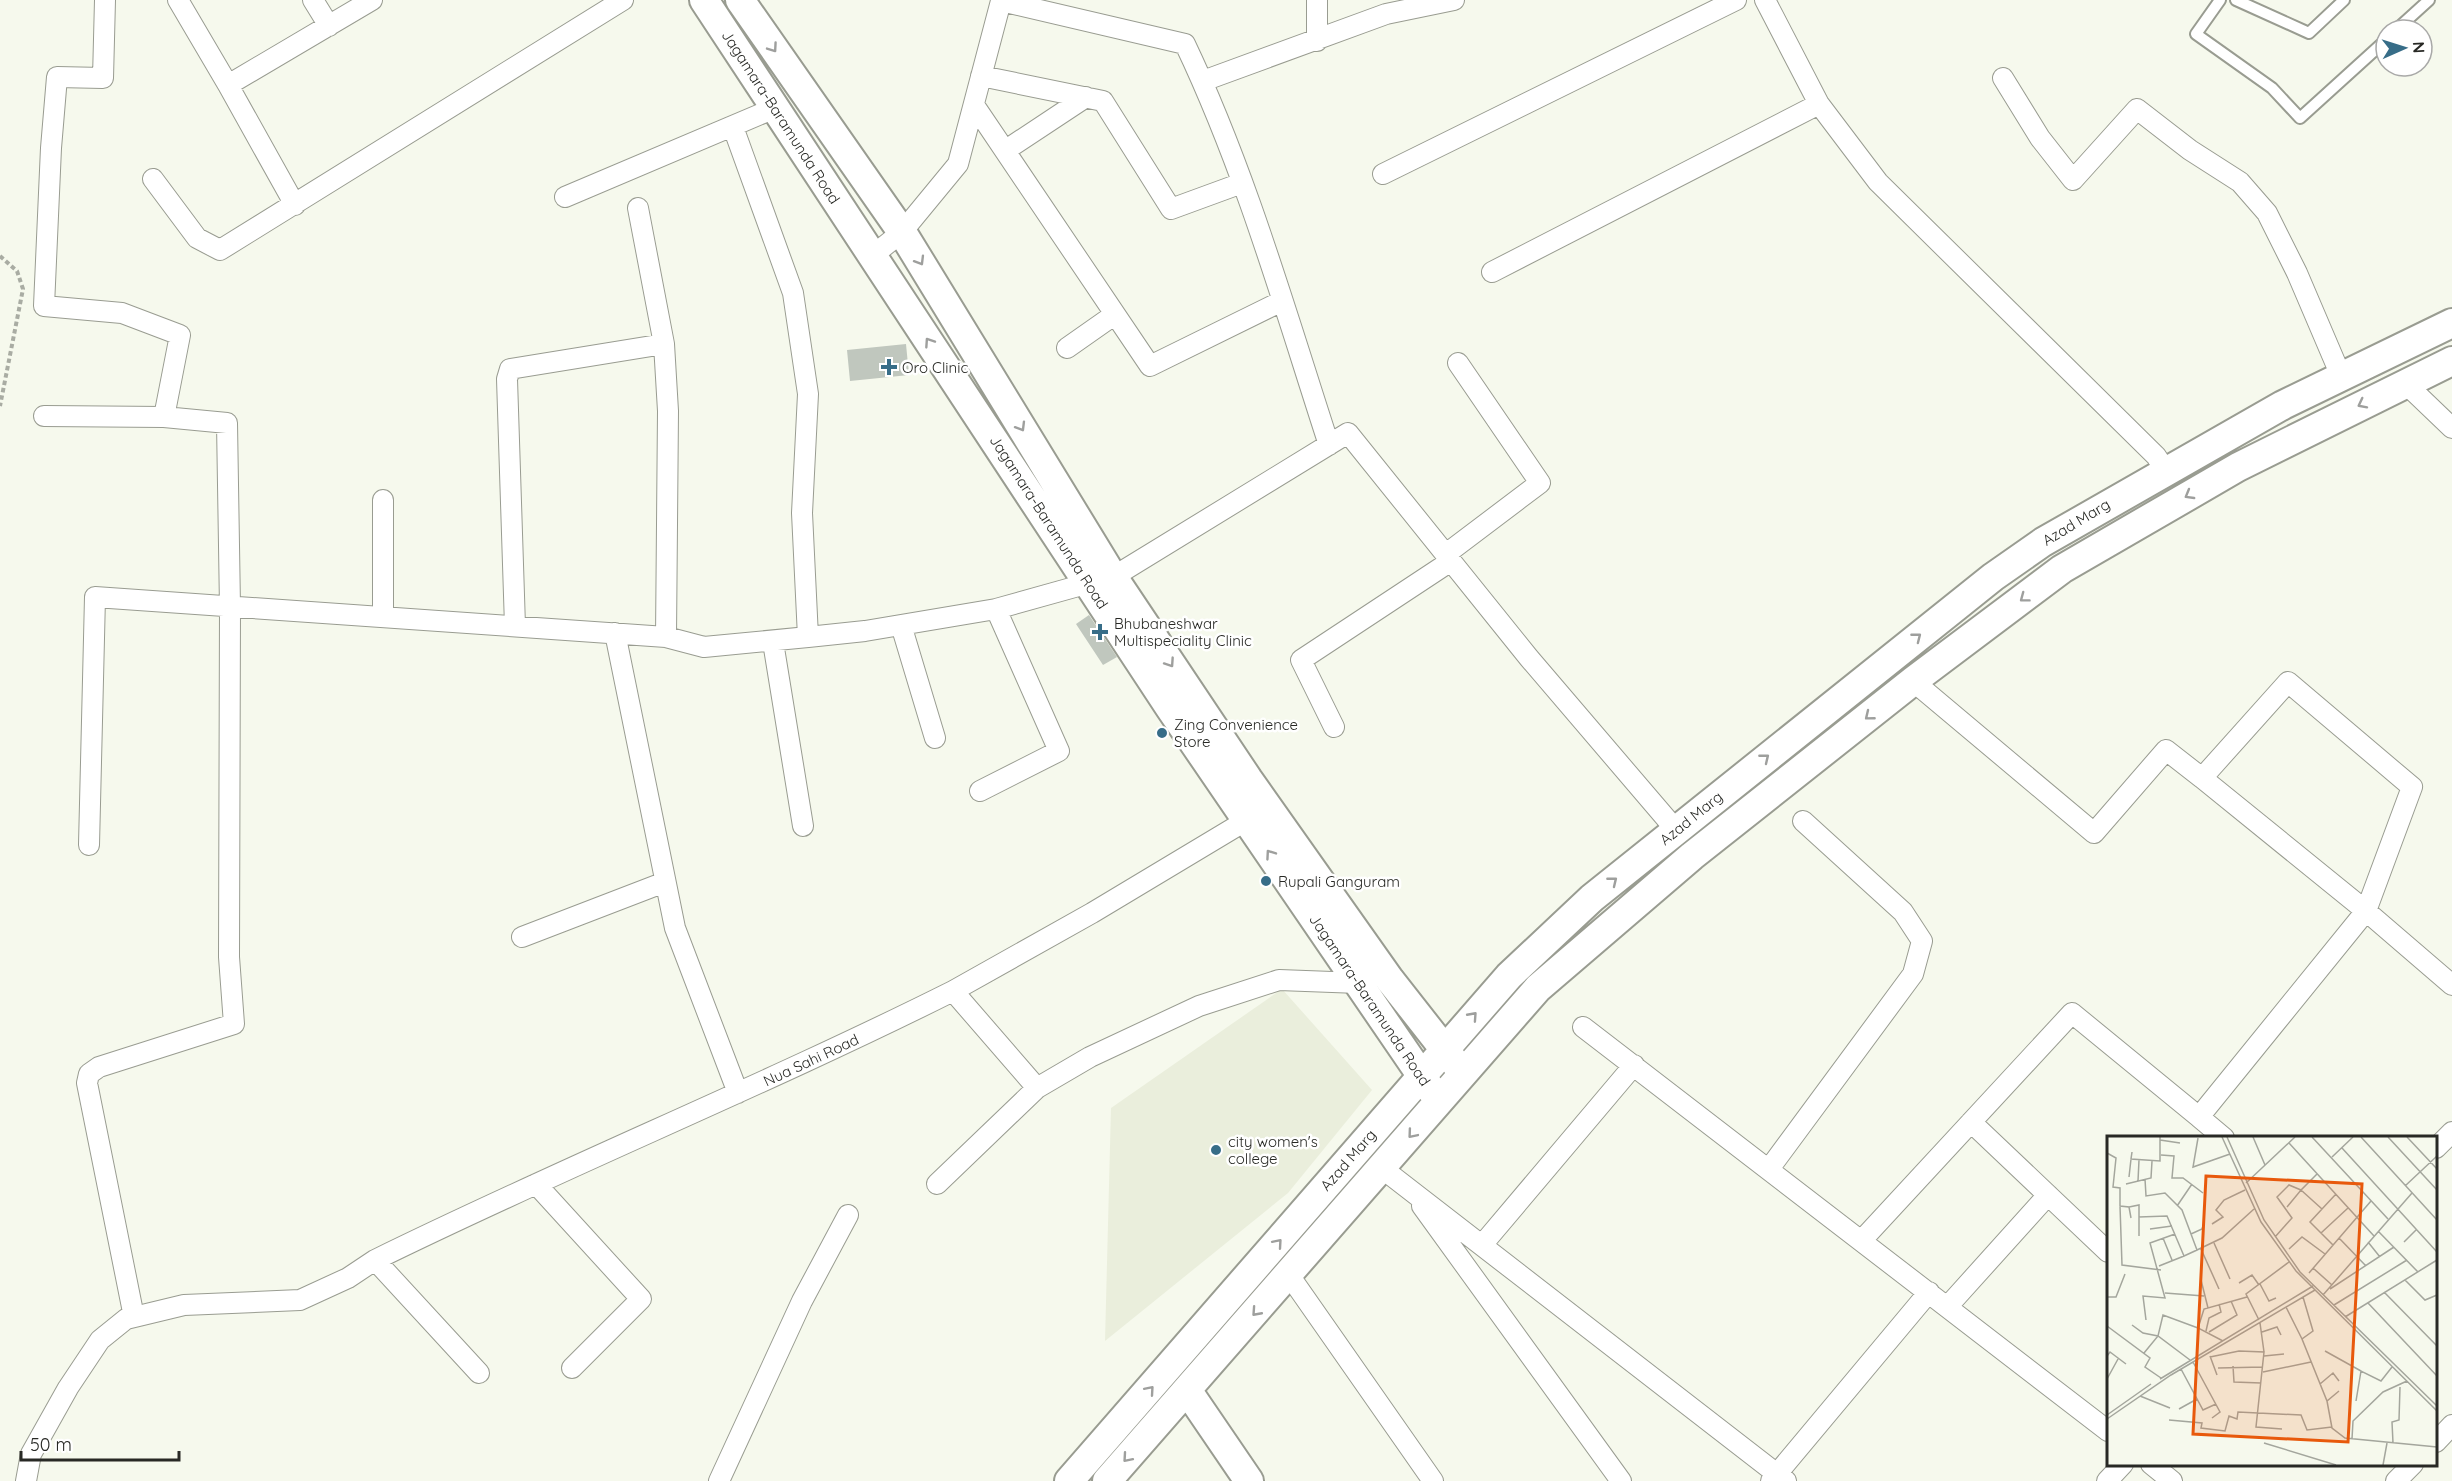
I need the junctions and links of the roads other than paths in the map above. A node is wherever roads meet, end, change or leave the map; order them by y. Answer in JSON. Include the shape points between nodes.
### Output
{"nodes":[{"id":1,"x":105,"y":0,"type":"edge"},
{"id":2,"x":178,"y":0,"type":"edge"},
{"id":3,"x":313,"y":0,"type":"edge"},
{"id":4,"x":372,"y":0,"type":"edge"},
{"id":5,"x":623,"y":0,"type":"edge"},
{"id":6,"x":704,"y":0,"type":"edge"},
{"id":7,"x":740,"y":0,"type":"edge"},
{"id":8,"x":1002,"y":0,"type":"edge"},
{"id":9,"x":1317,"y":0,"type":"edge"},
{"id":10,"x":1454,"y":0,"type":"edge"},
{"id":11,"x":1736,"y":0,"type":"edge"},
{"id":12,"x":1765,"y":0,"type":"edge"},
{"id":13,"x":2220,"y":0,"type":"edge"},
{"id":14,"x":2236,"y":0,"type":"edge"},
{"id":15,"x":2342,"y":0,"type":"edge"},
{"id":16,"x":2429,"y":0,"type":"edge"},
{"id":17,"x":2410,"y":18,"type":"edge"},
{"id":18,"x":329,"y":26,"type":"junction"},
{"id":19,"x":1317,"y":41,"type":"junction"},
{"id":20,"x":2374,"y":51,"type":"edge"},
{"id":21,"x":981,"y":76,"type":"junction"},
{"id":22,"x":2003,"y":78,"type":"dead end"},
{"id":23,"x":1203,"y":81,"type":"junction"},
{"id":24,"x":228,"y":85,"type":"junction"},
{"id":25,"x":1086,"y":97,"type":"junction"},
{"id":26,"x":1819,"y":104,"type":"junction"},
{"id":27,"x":974,"y":105,"type":"junction"},
{"id":28,"x":775,"y":108,"type":"junction"},
{"id":29,"x":733,"y":127,"type":"junction"},
{"id":30,"x":1006,"y":150,"type":"junction"},
{"id":31,"x":1383,"y":174,"type":"dead end"},
{"id":32,"x":153,"y":179,"type":"dead end"},
{"id":33,"x":1242,"y":183,"type":"junction"},
{"id":34,"x":565,"y":197,"type":"dead end"},
{"id":35,"x":295,"y":205,"type":"junction"},
{"id":36,"x":638,"y":208,"type":"dead end"},
{"id":37,"x":902,"y":232,"type":"junction"},
{"id":38,"x":872,"y":256,"type":"junction"},
{"id":39,"x":1492,"y":272,"type":"dead end"},
{"id":40,"x":1282,"y":302,"type":"junction"},
{"id":41,"x":1114,"y":315,"type":"junction"},
{"id":42,"x":2452,"y":323,"type":"edge"},
{"id":43,"x":664,"y":344,"type":"junction"},
{"id":44,"x":1067,"y":348,"type":"dead end"},
{"id":45,"x":2452,"y":361,"type":"edge"},
{"id":46,"x":1458,"y":363,"type":"dead end"},
{"id":47,"x":2341,"y":376,"type":"junction"},
{"id":48,"x":2404,"y":383,"type":"junction"},
{"id":49,"x":44,"y":416,"type":"dead end"},
{"id":50,"x":165,"y":417,"type":"junction"},
{"id":51,"x":2452,"y":428,"type":"edge"},
{"id":52,"x":1329,"y":445,"type":"junction"},
{"id":53,"x":2166,"y":471,"type":"junction"},
{"id":54,"x":383,"y":500,"type":"dead end"},
{"id":55,"x":1448,"y":558,"type":"junction"},
{"id":56,"x":1101,"y":580,"type":"junction"},
{"id":57,"x":230,"y":607,"type":"junction"},
{"id":58,"x":996,"y":609,"type":"junction"},
{"id":59,"x":383,"y":617,"type":"junction"},
{"id":60,"x":901,"y":625,"type":"junction"},
{"id":61,"x":515,"y":626,"type":"junction"},
{"id":62,"x":615,"y":633,"type":"junction"},
{"id":63,"x":666,"y":637,"type":"junction"},
{"id":64,"x":808,"y":637,"type":"junction"},
{"id":65,"x":773,"y":642,"type":"junction"},
{"id":66,"x":1913,"y":681,"type":"junction"},
{"id":67,"x":1334,"y":727,"type":"dead end"},
{"id":68,"x":935,"y":738,"type":"dead end"},
{"id":69,"x":2202,"y":778,"type":"junction"},
{"id":70,"x":980,"y":791,"type":"dead end"},
{"id":71,"x":1247,"y":820,"type":"junction"},
{"id":72,"x":1803,"y":821,"type":"dead end"},
{"id":73,"x":804,"y":825,"type":"dead end"},
{"id":74,"x":1676,"y":830,"type":"junction"},
{"id":75,"x":89,"y":845,"type":"dead end"},
{"id":76,"x":665,"y":882,"type":"junction"},
{"id":77,"x":2366,"y":911,"type":"junction"},
{"id":78,"x":522,"y":937,"type":"dead end"},
{"id":79,"x":1359,"y":983,"type":"junction"},
{"id":80,"x":2452,"y":985,"type":"edge"},
{"id":81,"x":952,"y":991,"type":"junction"},
{"id":82,"x":1583,"y":1027,"type":"dead end"},
{"id":83,"x":1444,"y":1049,"type":"junction"},
{"id":84,"x":1634,"y":1065,"type":"junction"},
{"id":85,"x":1463,"y":1073,"type":"junction"},
{"id":86,"x":1421,"y":1076,"type":"junction"},
{"id":87,"x":1037,"y":1088,"type":"junction"},
{"id":88,"x":738,"y":1093,"type":"junction"},
{"id":89,"x":1440,"y":1100,"type":"junction"},
{"id":90,"x":2199,"y":1117,"type":"junction"},
{"id":91,"x":1971,"y":1122,"type":"junction"},
{"id":92,"x":2452,"y":1132,"type":"edge"},
{"id":93,"x":2223,"y":1136,"type":"edge"},
{"id":94,"x":2437,"y":1147,"type":"edge"},
{"id":95,"x":1383,"y":1168,"type":"junction"},
{"id":96,"x":1769,"y":1169,"type":"junction"},
{"id":97,"x":536,"y":1184,"type":"junction"},
{"id":98,"x":937,"y":1184,"type":"dead end"},
{"id":99,"x":1407,"y":1186,"type":"junction"},
{"id":100,"x":2048,"y":1194,"type":"junction"},
{"id":101,"x":848,"y":1215,"type":"dead end"},
{"id":102,"x":1862,"y":1240,"type":"junction"},
{"id":103,"x":1482,"y":1245,"type":"junction"},
{"id":104,"x":2107,"y":1250,"type":"edge"},
{"id":105,"x":375,"y":1260,"type":"junction"},
{"id":106,"x":1289,"y":1275,"type":"junction"},
{"id":107,"x":1929,"y":1292,"type":"junction"},
{"id":108,"x":1948,"y":1306,"type":"junction"},
{"id":109,"x":134,"y":1317,"type":"junction"},
{"id":110,"x":572,"y":1368,"type":"dead end"},
{"id":111,"x":479,"y":1373,"type":"dead end"},
{"id":112,"x":1187,"y":1390,"type":"junction"},
{"id":113,"x":2452,"y":1425,"type":"edge"},
{"id":114,"x":2107,"y":1429,"type":"edge"},
{"id":115,"x":2437,"y":1441,"type":"edge"},
{"id":116,"x":2121,"y":1466,"type":"edge"},
{"id":117,"x":2153,"y":1466,"type":"edge"},
{"id":118,"x":2411,"y":1466,"type":"edge"},
{"id":119,"x":1778,"y":1479,"type":"edge"},
{"id":120,"x":26,"y":1481,"type":"edge"},
{"id":121,"x":719,"y":1481,"type":"edge"},
{"id":122,"x":1069,"y":1481,"type":"edge"},
{"id":123,"x":1107,"y":1481,"type":"edge"},
{"id":124,"x":1249,"y":1481,"type":"edge"},
{"id":125,"x":1433,"y":1481,"type":"edge"},
{"id":126,"x":1621,"y":1481,"type":"edge"},
{"id":127,"x":2106,"y":1481,"type":"edge"},
{"id":128,"x":2172,"y":1481,"type":"edge"},
{"id":129,"x":2396,"y":1481,"type":"edge"}],
"edges":[{"from":1,"to":50,"type":"street","via":[[103,78],[57,77],[44,306],[122,313],[180,334]]},
{"from":2,"to":24,"type":"street"},
{"from":3,"to":18,"type":"street"},
{"from":4,"to":18,"type":"street"},
{"from":5,"to":35,"type":"street"},
{"from":6,"to":28,"type":"street","name":"Jagamara-Baramunda Road"},
{"from":7,"to":37,"type":"street","name":"Jagamara-Baramunda Road","one_way":true},
{"from":8,"to":21,"type":"street"},
{"from":8,"to":23,"type":"street","via":[[1185,44]]},
{"from":9,"to":19,"type":"street"},
{"from":10,"to":19,"type":"street","via":[[1386,14]]},
{"from":11,"to":31,"type":"street"},
{"from":12,"to":26,"type":"street"},
{"from":13,"to":20,"type":"lane","via":[[2196,34],[2272,88],[2300,118]]},
{"from":14,"to":15,"type":"lane","via":[[2309,33]]},
{"from":16,"to":17,"type":"lane"},
{"from":18,"to":24,"type":"street"},
{"from":19,"to":23,"type":"street"},
{"from":21,"to":25,"type":"street"},
{"from":21,"to":27,"type":"street"},
{"from":22,"to":47,"type":"street","via":[[2040,138],[2073,180],[2137,109],[2240,182],[2272,223]]},
{"from":23,"to":33,"type":"street"},
{"from":24,"to":35,"type":"street"},
{"from":25,"to":30,"type":"street"},
{"from":25,"to":33,"type":"street","via":[[1103,101],[1171,209]]},
{"from":26,"to":39,"type":"street"},
{"from":26,"to":53,"type":"street","via":[[1878,183],[2156,456]]},
{"from":27,"to":30,"type":"street"},
{"from":27,"to":37,"type":"street","via":[[958,164]]},
{"from":28,"to":29,"type":"street"},
{"from":28,"to":38,"type":"street","name":"Jagamara-Baramunda Road"},
{"from":29,"to":34,"type":"street"},
{"from":29,"to":64,"type":"street","via":[[793,293],[805,372],[808,394],[802,513]]},
{"from":30,"to":41,"type":"street"},
{"from":32,"to":35,"type":"street","via":[[197,238],[220,250]]},
{"from":33,"to":40,"type":"street"},
{"from":36,"to":43,"type":"street"},
{"from":37,"to":38,"type":"street"},
{"from":37,"to":56,"type":"street","name":"Jagamara-Baramunda Road","one_way":true},
{"from":56,"to":38,"type":"street","name":"Jagamara-Baramunda Road","one_way":true},
{"from":40,"to":41,"type":"street","via":[[1150,366]]},
{"from":40,"to":52,"type":"street"},
{"from":41,"to":44,"type":"street"},
{"from":42,"to":47,"type":"street","name":"Azad Marg"},
{"from":43,"to":61,"type":"street","via":[[510,369],[507,379]]},
{"from":43,"to":63,"type":"street","via":[[668,411]]},
{"from":45,"to":48,"type":"street","name":"Azad Marg"},
{"from":46,"to":55,"type":"street","via":[[1540,483]]},
{"from":47,"to":53,"type":"street","name":"Azad Marg"},
{"from":48,"to":51,"type":"street"},
{"from":48,"to":66,"type":"street","name":"Azad Marg","one_way":true,"via":[[2238,467],[2062,569]]},
{"from":49,"to":50,"type":"street"},
{"from":50,"to":57,"type":"street","via":[[227,423]]},
{"from":52,"to":55,"type":"street","via":[[1348,433]]},
{"from":52,"to":56,"type":"street"},
{"from":74,"to":53,"type":"street","name":"Azad Marg","one_way":true,"via":[[1993,577],[2043,542]]},
{"from":54,"to":59,"type":"street"},
{"from":55,"to":67,"type":"street","via":[[1301,660]]},
{"from":55,"to":74,"type":"street"},
{"from":56,"to":58,"type":"street"},
{"from":56,"to":71,"type":"street","name":"Jagamara-Baramunda Road"},
{"from":56,"to":83,"type":"street","name":"Jagamara-Baramunda Road","one_way":true},
{"from":57,"to":59,"type":"street"},
{"from":57,"to":75,"type":"street","via":[[94,597]]},
{"from":57,"to":109,"type":"street","via":[[229,957],[234,1024],[99,1067],[89,1074],[87,1083]]},
{"from":58,"to":60,"type":"street"},
{"from":58,"to":70,"type":"street","via":[[1059,751]]},
{"from":59,"to":61,"type":"street"},
{"from":60,"to":64,"type":"street"},
{"from":60,"to":68,"type":"street"},
{"from":61,"to":62,"type":"street"},
{"from":62,"to":63,"type":"street"},
{"from":62,"to":76,"type":"street"},
{"from":63,"to":65,"type":"street","via":[[704,647]]},
{"from":64,"to":65,"type":"street"},
{"from":65,"to":73,"type":"street"},
{"from":66,"to":69,"type":"street","via":[[2094,833],[2166,750]]},
{"from":66,"to":85,"type":"street","name":"Azad Marg","one_way":true,"via":[[1589,941],[1538,988]]},
{"from":69,"to":77,"type":"street"},
{"from":69,"to":77,"type":"street","via":[[2288,682],[2412,787]]},
{"from":79,"to":71,"type":"street","name":"Jagamara-Baramunda Road","one_way":true},
{"from":71,"to":81,"type":"street","name":"Nua Sahi Road"},
{"from":72,"to":96,"type":"street","via":[[1903,912],[1922,941],[1913,974]]},
{"from":83,"to":74,"type":"street","name":"Azad Marg","one_way":true,"via":[[1509,976],[1592,898]]},
{"from":76,"to":78,"type":"street"},
{"from":76,"to":88,"type":"street","via":[[675,928]]},
{"from":77,"to":80,"type":"street"},
{"from":77,"to":90,"type":"street"},
{"from":79,"to":86,"type":"street","name":"Jagamara-Baramunda Road"},
{"from":79,"to":87,"type":"street","via":[[1279,980],[1199,1006],[1090,1057]]},
{"from":81,"to":87,"type":"street"},
{"from":81,"to":88,"type":"street","name":"Nua Sahi Road"},
{"from":82,"to":84,"type":"street"},
{"from":83,"to":85,"type":"street","name":"Jagamara-Baramunda Road"},
{"from":83,"to":86,"type":"street","name":"Azad Marg"},
{"from":84,"to":96,"type":"street"},
{"from":84,"to":103,"type":"street"},
{"from":85,"to":89,"type":"street","name":"Azad Marg"},
{"from":86,"to":89,"type":"street","name":"Jagamara-Baramunda Road"},
{"from":122,"to":86,"type":"street","name":"Azad Marg","one_way":true},
{"from":87,"to":98,"type":"street"},
{"from":88,"to":97,"type":"street","name":"Nua Sahi Road"},
{"from":89,"to":95,"type":"street","name":"Azad Marg","one_way":true},
{"from":90,"to":91,"type":"street","via":[[2072,1013]]},
{"from":90,"to":93,"type":"street"},
{"from":91,"to":100,"type":"street"},
{"from":91,"to":102,"type":"street"},
{"from":92,"to":94,"type":"street"},
{"from":95,"to":99,"type":"street"},
{"from":95,"to":106,"type":"street","name":"Azad Marg"},
{"from":96,"to":102,"type":"street"},
{"from":97,"to":105,"type":"street","name":"Nua Sahi Road"},
{"from":97,"to":110,"type":"street","via":[[641,1299]]},
{"from":99,"to":103,"type":"street"},
{"from":99,"to":126,"type":"street"},
{"from":100,"to":104,"type":"street"},
{"from":100,"to":108,"type":"street"},
{"from":101,"to":121,"type":"street","via":[[802,1301]]},
{"from":102,"to":107,"type":"street"},
{"from":103,"to":119,"type":"street"},
{"from":105,"to":109,"type":"street","name":"Nua Sahi Road","via":[[348,1278],[300,1300],[183,1305]]},
{"from":105,"to":111,"type":"street"},
{"from":106,"to":112,"type":"street","name":"Azad Marg","one_way":true},
{"from":106,"to":125,"type":"street"},
{"from":107,"to":108,"type":"street"},
{"from":107,"to":119,"type":"street"},
{"from":108,"to":114,"type":"street"},
{"from":109,"to":120,"type":"street","name":"Nua Sahi Road","via":[[100,1340],[68,1388],[31,1454]]},
{"from":112,"to":123,"type":"street","name":"Azad Marg","one_way":true},
{"from":112,"to":124,"type":"street"},
{"from":113,"to":115,"type":"street"},
{"from":116,"to":127,"type":"street"},
{"from":117,"to":128,"type":"street"},
{"from":118,"to":129,"type":"street"}]}
